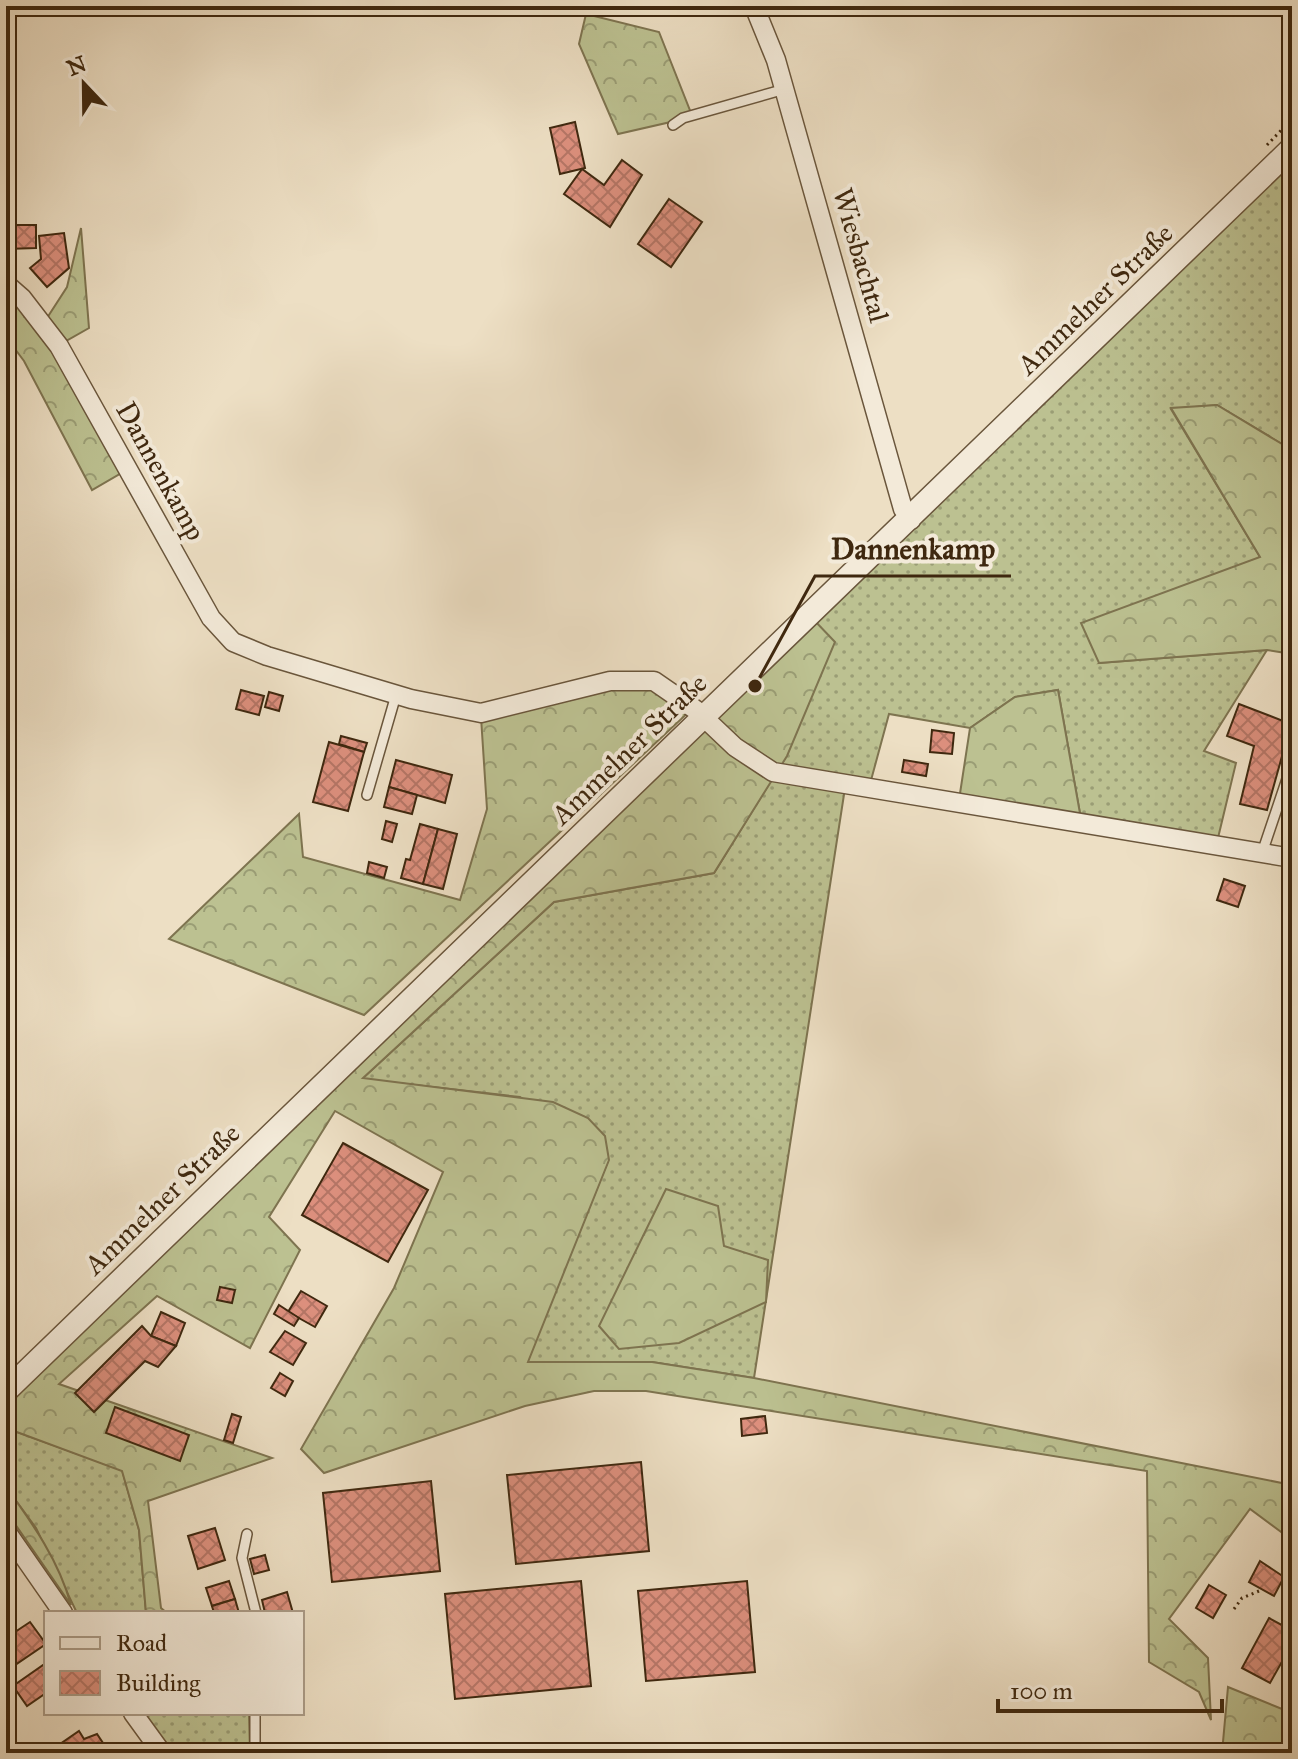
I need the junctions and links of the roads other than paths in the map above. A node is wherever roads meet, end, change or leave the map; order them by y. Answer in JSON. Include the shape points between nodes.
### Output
{"nodes":[{"id":1,"x":754,"y":6,"type":"edge"},
{"id":2,"x":785,"y":89,"type":"junction"},
{"id":3,"x":673,"y":125,"type":"dead end"},
{"id":4,"x":1292,"y":148,"type":"edge"},
{"id":5,"x":6,"y":284,"type":"edge"},
{"id":6,"x":911,"y":520,"type":"junction"},
{"id":7,"x":396,"y":695,"type":"junction"},
{"id":8,"x":704,"y":719,"type":"junction"},
{"id":9,"x":1292,"y":764,"type":"edge"},
{"id":10,"x":367,"y":795,"type":"dead end"},
{"id":11,"x":1262,"y":853,"type":"junction"},
{"id":12,"x":1292,"y":858,"type":"edge"},
{"id":13,"x":6,"y":1391,"type":"edge"},
{"id":14,"x":6,"y":1531,"type":"edge"},
{"id":15,"x":247,"y":1534,"type":"dead end"},
{"id":16,"x":62,"y":1611,"type":"edge"},
{"id":17,"x":255,"y":1611,"type":"edge"},
{"id":18,"x":134,"y":1715,"type":"edge"},
{"id":19,"x":255,"y":1715,"type":"edge"},
{"id":20,"x":162,"y":1753,"type":"edge"},
{"id":21,"x":255,"y":1753,"type":"edge"}],
"edges":[{"from":1,"to":2,"type":"street","name":"Wiesbachtal"},
{"from":2,"to":3,"type":"lane"},
{"from":2,"to":6,"type":"street","name":"Wiesbachtal","via":[[903,509]]},
{"from":4,"to":6,"type":"street","name":"Ammelner Straße"},
{"from":5,"to":7,"type":"street","name":"Dannenkamp","via":[[59,346],[211,618],[233,642]]},
{"from":6,"to":8,"type":"street","name":"Ammelner Straße"},
{"from":7,"to":8,"type":"street","name":"Dannenkamp","via":[[481,713],[610,681],[654,681]]},
{"from":7,"to":10,"type":"lane"},
{"from":8,"to":11,"type":"street","name":"Dannenkamp","via":[[773,772]]},
{"from":8,"to":13,"type":"street","name":"Ammelner Straße"},
{"from":9,"to":11,"type":"lane"},
{"from":11,"to":12,"type":"street","name":"Dannenkamp"},
{"from":14,"to":16,"type":"street"},
{"from":15,"to":17,"type":"lane","via":[[242,1558]]},
{"from":18,"to":20,"type":"street"},
{"from":19,"to":21,"type":"lane"}]}
